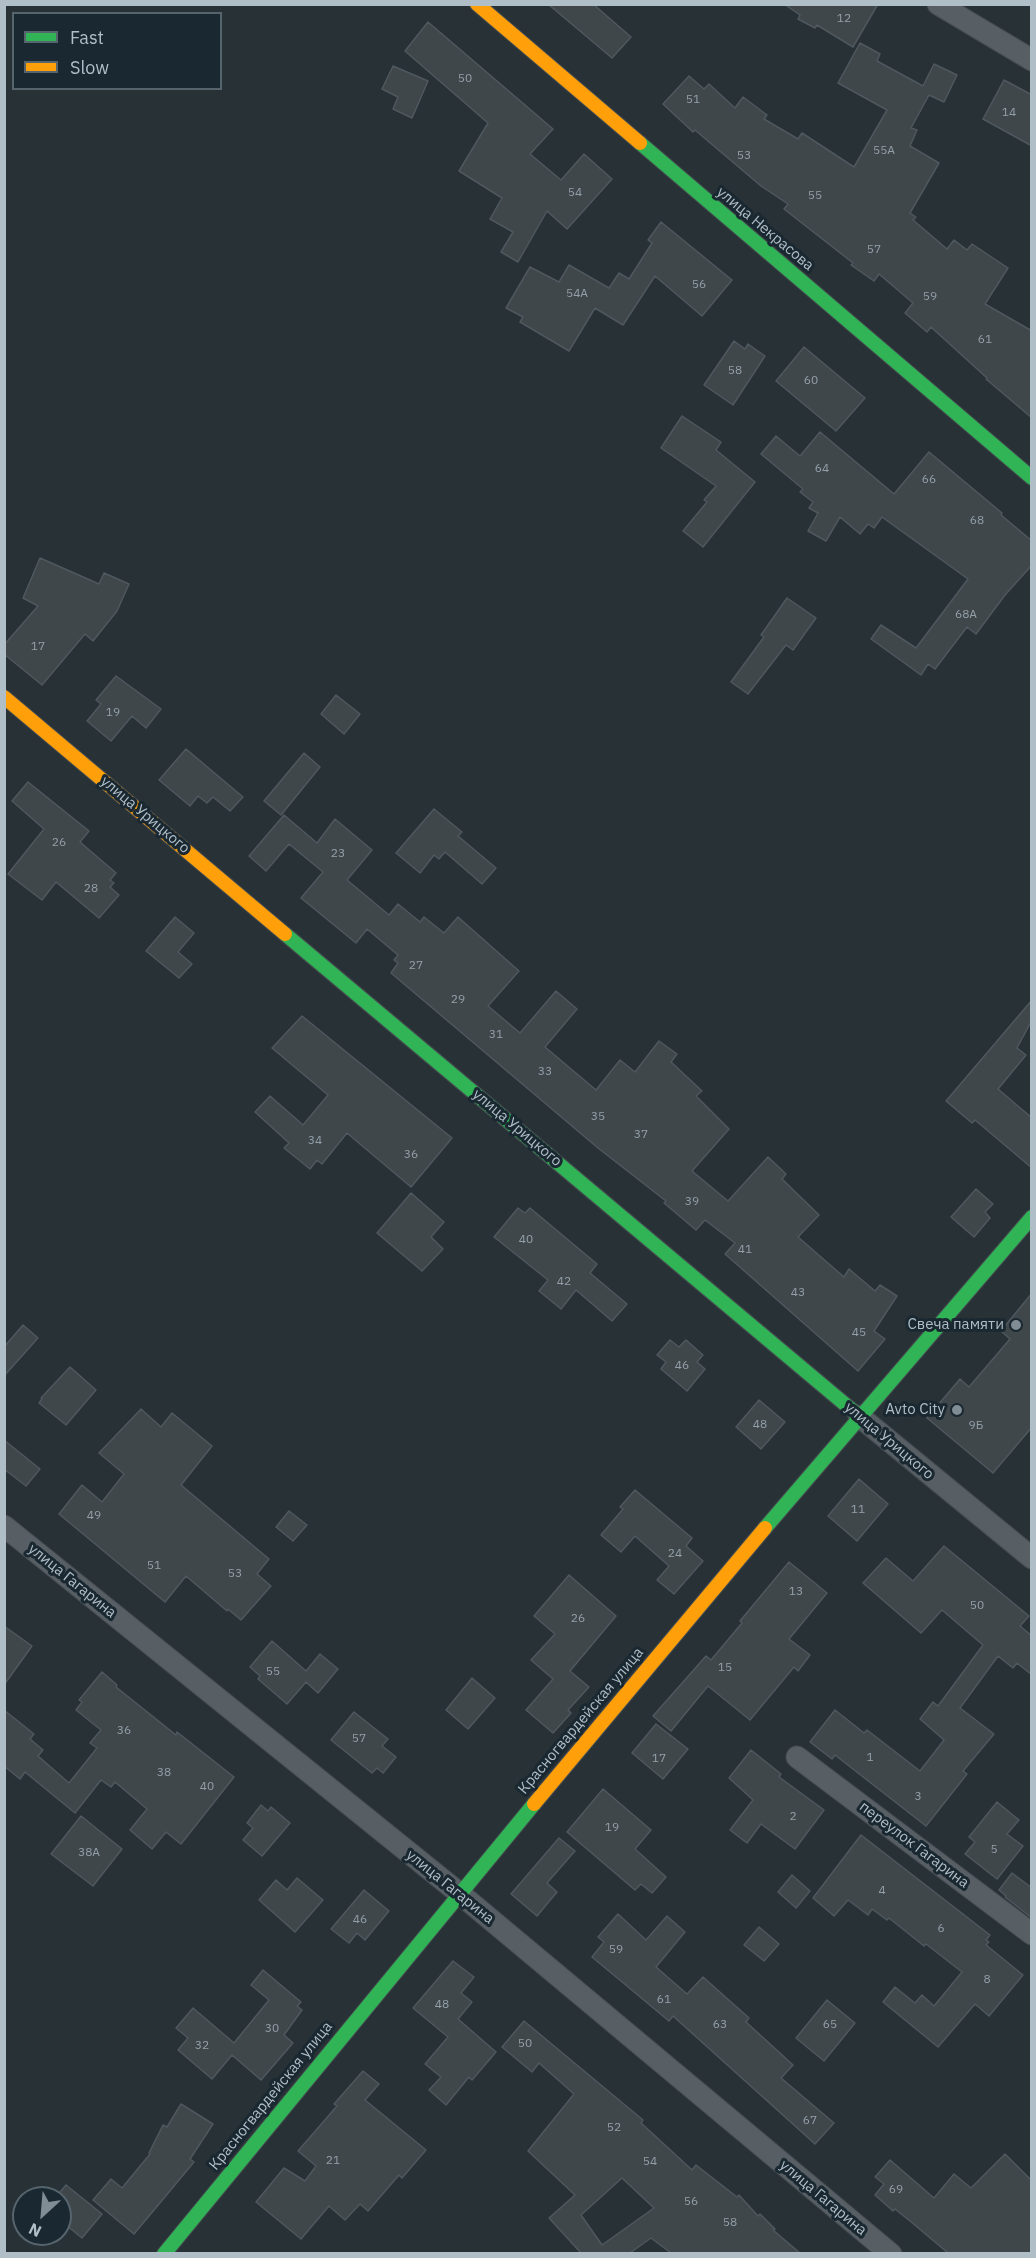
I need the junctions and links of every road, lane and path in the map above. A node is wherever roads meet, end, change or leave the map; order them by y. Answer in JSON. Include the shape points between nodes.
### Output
{"nodes":[{"id":1,"x":477,"y":4,"type":"edge"},
{"id":2,"x":938,"y":4,"type":"edge"},
{"id":3,"x":1032,"y":60,"type":"edge"},
{"id":4,"x":1032,"y":478,"type":"edge"},
{"id":5,"x":4,"y":697,"type":"edge"},
{"id":6,"x":1032,"y":1217,"type":"edge"},
{"id":7,"x":859,"y":1416,"type":"junction"},
{"id":8,"x":4,"y":1526,"type":"edge"},
{"id":9,"x":1032,"y":1558,"type":"edge"},
{"id":10,"x":797,"y":1757,"type":"dead end"},
{"id":11,"x":459,"y":1893,"type":"junction"},
{"id":12,"x":1032,"y":1934,"type":"edge"},
{"id":13,"x":164,"y":2253,"type":"edge"},
{"id":14,"x":891,"y":2253,"type":"edge"}],
"edges":[{"from":1,"to":4,"type":"street","name":"улица Некрасова"},
{"from":2,"to":3,"type":"street"},
{"from":5,"to":7,"type":"street","name":"улица Урицкого"},
{"from":6,"to":7,"type":"street","name":"Красногвардейская улица"},
{"from":7,"to":9,"type":"street","name":"улица Урицкого"},
{"from":7,"to":11,"type":"street","name":"Красногвардейская улица"},
{"from":8,"to":11,"type":"street","name":"улица Гагарина"},
{"from":10,"to":12,"type":"street","name":"переулок Гагарина"},
{"from":11,"to":13,"type":"street","name":"Красногвардейская улица"},
{"from":11,"to":14,"type":"street","name":"улица Гагарина"}]}
